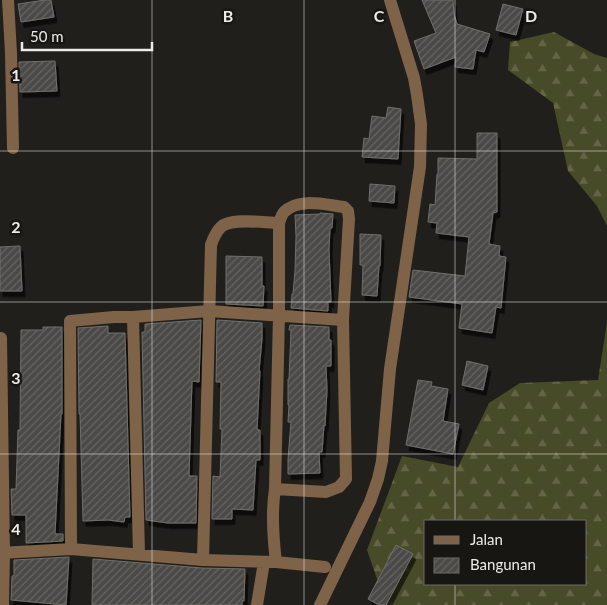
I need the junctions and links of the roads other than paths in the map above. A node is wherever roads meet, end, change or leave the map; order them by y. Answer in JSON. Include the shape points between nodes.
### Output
{"nodes":[{"id":1,"x":8,"y":0,"type":"edge"},
{"id":2,"x":390,"y":0,"type":"edge"},
{"id":3,"x":13,"y":148,"type":"dead end"},
{"id":4,"x":279,"y":223,"type":"junction"},
{"id":5,"x":209,"y":311,"type":"junction"},
{"id":6,"x":279,"y":315,"type":"junction"},
{"id":7,"x":133,"y":317,"type":"junction"},
{"id":8,"x":343,"y":320,"type":"junction"},
{"id":9,"x":1,"y":338,"type":"dead end"},
{"id":10,"x":275,"y":489,"type":"junction"},
{"id":11,"x":71,"y":549,"type":"junction"},
{"id":12,"x":2,"y":553,"type":"edge"},
{"id":13,"x":139,"y":554,"type":"junction"},
{"id":14,"x":204,"y":560,"type":"junction"},
{"id":15,"x":270,"y":562,"type":"junction"},
{"id":16,"x":325,"y":567,"type":"dead end"},
{"id":17,"x":3,"y":605,"type":"edge"},
{"id":18,"x":257,"y":605,"type":"edge"},
{"id":19,"x":320,"y":605,"type":"edge"}],
"edges":[{"from":1,"to":3,"type":"street"},
{"from":2,"to":19,"type":"street","via":[[416,87],[421,124],[420,167],[390,369],[378,480]]},
{"from":4,"to":5,"type":"street","via":[[238,222],[221,226],[211,245]]},
{"from":4,"to":6,"type":"street"},
{"from":4,"to":8,"type":"street","via":[[283,212],[306,203],[344,207],[348,211]]},
{"from":5,"to":6,"type":"street"},
{"from":5,"to":7,"type":"street"},
{"from":5,"to":14,"type":"street"},
{"from":6,"to":8,"type":"street"},
{"from":6,"to":10,"type":"street"},
{"from":7,"to":11,"type":"street","via":[[70,321]]},
{"from":7,"to":13,"type":"street"},
{"from":8,"to":10,"type":"street","via":[[346,479],[339,488],[326,492]]},
{"from":9,"to":12,"type":"street"},
{"from":10,"to":15,"type":"street"},
{"from":11,"to":12,"type":"street"},
{"from":11,"to":13,"type":"street"},
{"from":12,"to":17,"type":"street"},
{"from":13,"to":14,"type":"street"},
{"from":14,"to":15,"type":"street"},
{"from":15,"to":16,"type":"street"},
{"from":15,"to":18,"type":"street"}]}
